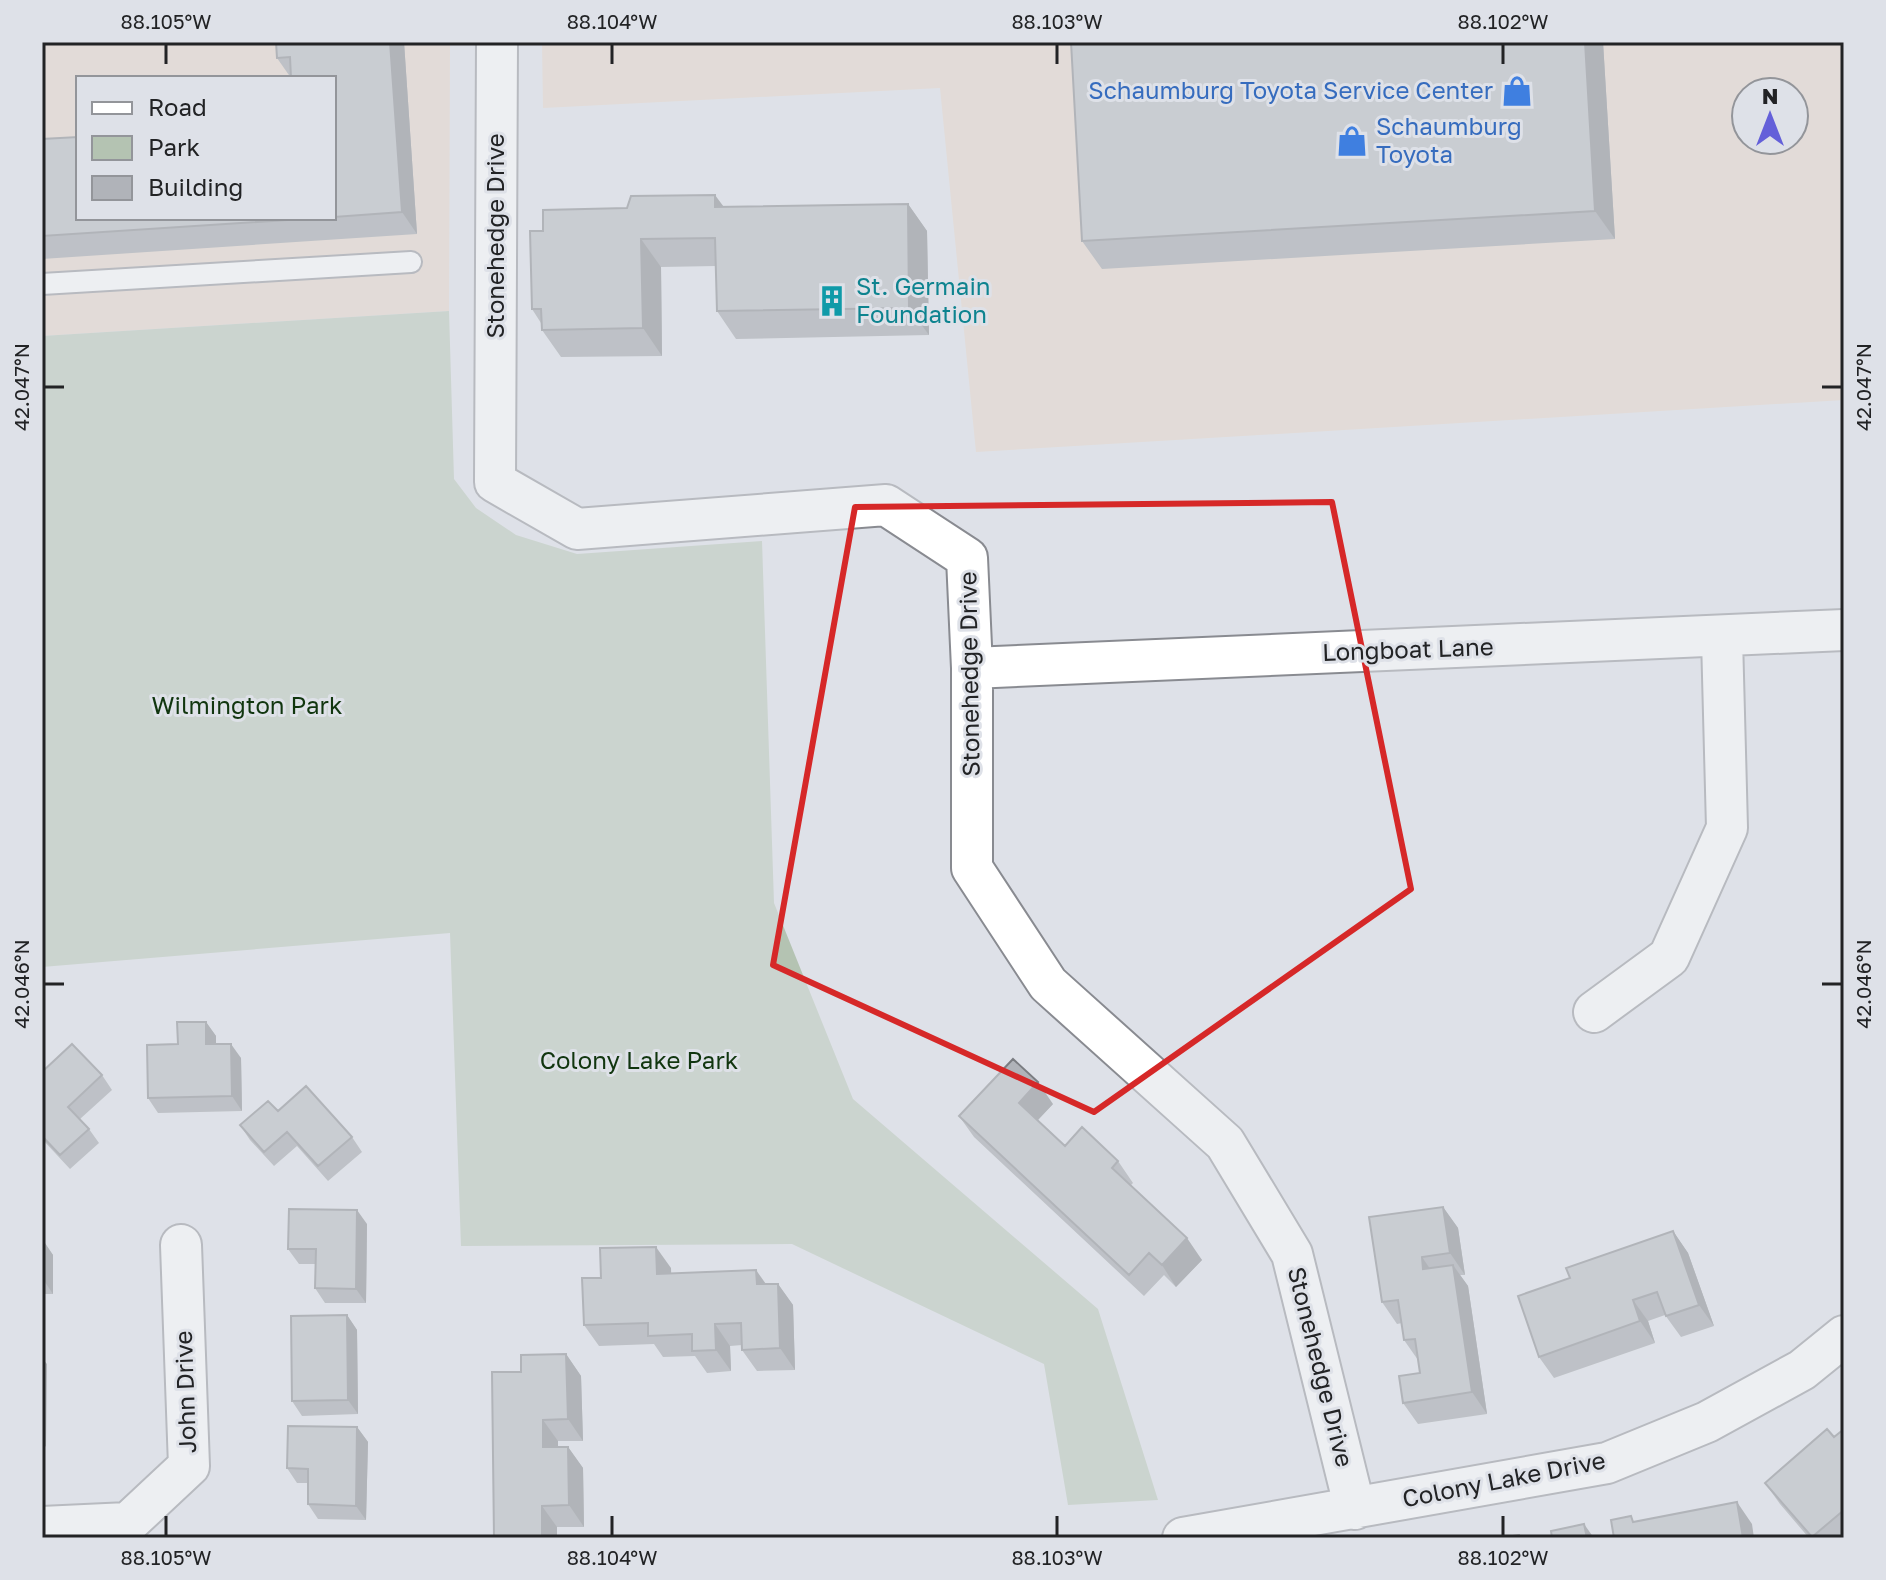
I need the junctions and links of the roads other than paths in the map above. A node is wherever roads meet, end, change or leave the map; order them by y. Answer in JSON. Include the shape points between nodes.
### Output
{"nodes":[{"id":1,"x":497,"y":42,"type":"edge"},
{"id":2,"x":411,"y":262,"type":"dead end"},
{"id":3,"x":42,"y":284,"type":"edge"},
{"id":4,"x":1844,"y":630,"type":"edge"},
{"id":5,"x":1722,"y":638,"type":"junction"},
{"id":6,"x":972,"y":668,"type":"junction"},
{"id":7,"x":1594,"y":1012,"type":"dead end"},
{"id":8,"x":181,"y":1245,"type":"dead end"},
{"id":9,"x":1844,"y":1336,"type":"edge"},
{"id":10,"x":1355,"y":1509,"type":"junction"},
{"id":11,"x":42,"y":1527,"type":"edge"},
{"id":12,"x":1183,"y":1538,"type":"edge"}],
"edges":[{"from":1,"to":6,"type":"street","name":"Stonehedge Drive","via":[[495,482],[577,529],[886,505],[967,558]]},
{"from":2,"to":3,"type":"lane"},
{"from":4,"to":5,"type":"street","name":"Longboat Lane"},
{"from":5,"to":6,"type":"street","name":"Longboat Lane"},
{"from":5,"to":7,"type":"street","via":[[1727,828],[1669,957]]},
{"from":6,"to":10,"type":"street","name":"Stonehedge Drive","via":[[972,868],[1048,984],[1225,1143],[1285,1241]]},
{"from":8,"to":11,"type":"street","name":"John Drive","via":[[189,1466],[128,1523]]},
{"from":9,"to":10,"type":"street","name":"Colony Lake Drive","via":[[1802,1370],[1707,1422],[1607,1463]]},
{"from":10,"to":12,"type":"street","name":"Colony Lake Drive"}]}
